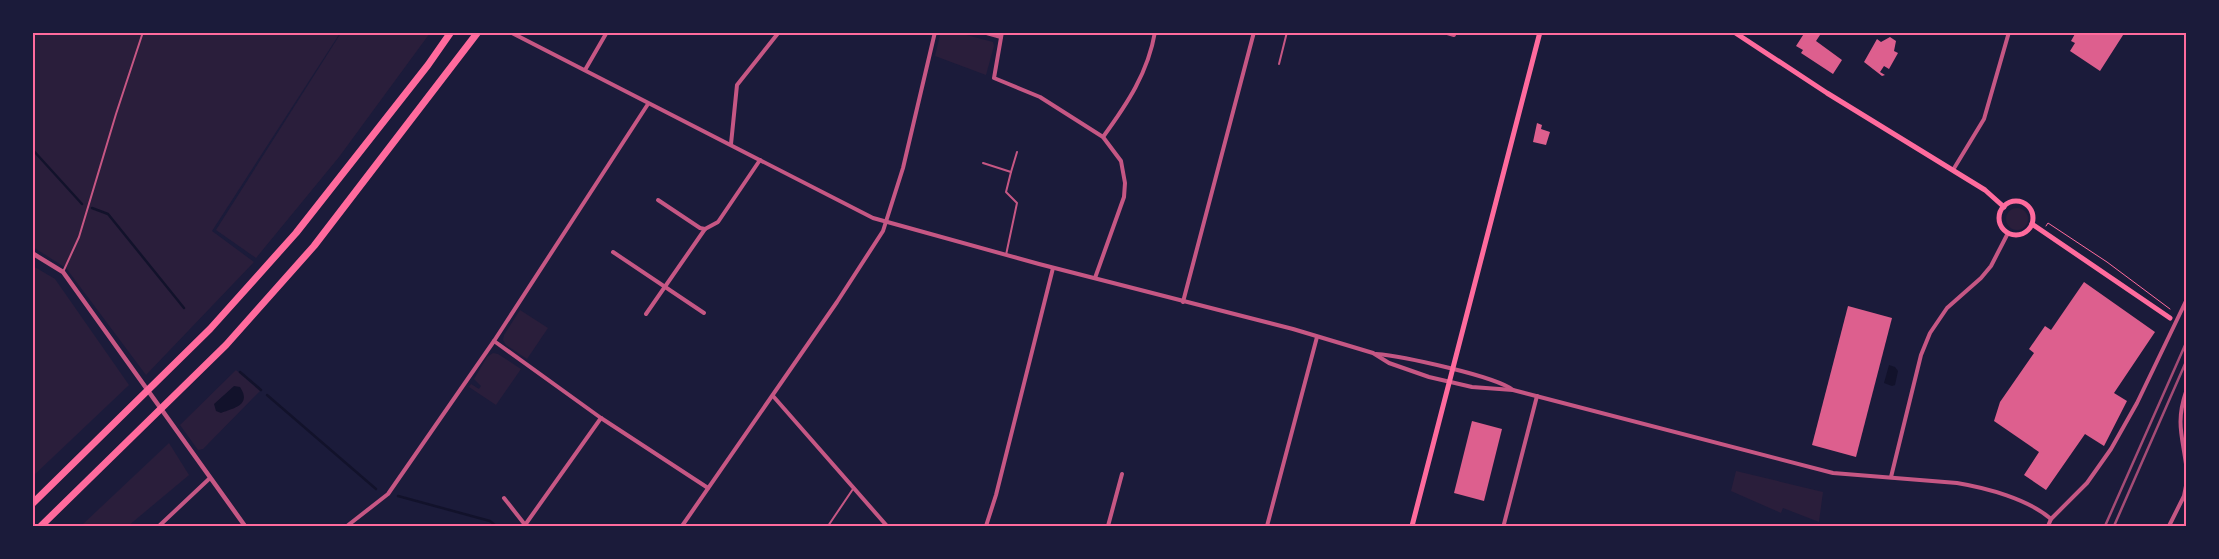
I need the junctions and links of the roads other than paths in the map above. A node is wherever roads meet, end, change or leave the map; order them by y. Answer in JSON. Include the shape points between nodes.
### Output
{"nodes":[{"id":1,"x":143,"y":32,"type":"edge"},
{"id":2,"x":451,"y":32,"type":"edge"},
{"id":3,"x":478,"y":32,"type":"edge"},
{"id":4,"x":510,"y":32,"type":"edge"},
{"id":5,"x":607,"y":32,"type":"edge"},
{"id":6,"x":779,"y":32,"type":"edge"},
{"id":7,"x":934,"y":32,"type":"edge"},
{"id":8,"x":983,"y":32,"type":"edge"},
{"id":9,"x":1156,"y":32,"type":"edge"},
{"id":10,"x":1254,"y":32,"type":"edge"},
{"id":11,"x":1287,"y":32,"type":"edge"},
{"id":12,"x":1444,"y":32,"type":"edge"},
{"id":13,"x":1540,"y":32,"type":"edge"},
{"id":14,"x":1734,"y":32,"type":"edge"},
{"id":15,"x":2009,"y":32,"type":"edge"},
{"id":16,"x":1001,"y":35,"type":"edge"},
{"id":17,"x":1454,"y":35,"type":"dead end"},
{"id":18,"x":1278,"y":64,"type":"dead end"},
{"id":19,"x":585,"y":70,"type":"junction"},
{"id":20,"x":648,"y":104,"type":"junction"},
{"id":21,"x":1103,"y":137,"type":"junction"},
{"id":22,"x":731,"y":144,"type":"junction"},
{"id":23,"x":1017,"y":152,"type":"dead end"},
{"id":24,"x":760,"y":160,"type":"junction"},
{"id":25,"x":983,"y":163,"type":"dead end"},
{"id":26,"x":1953,"y":170,"type":"junction"},
{"id":27,"x":1011,"y":172,"type":"junction"},
{"id":28,"x":658,"y":200,"type":"dead end"},
{"id":29,"x":2004,"y":207,"type":"junction"},
{"id":30,"x":885,"y":222,"type":"junction"},
{"id":31,"x":2032,"y":224,"type":"junction"},
{"id":32,"x":705,"y":229,"type":"junction"},
{"id":33,"x":2008,"y":233,"type":"junction"},
{"id":34,"x":613,"y":252,"type":"dead end"},
{"id":35,"x":32,"y":253,"type":"edge"},
{"id":36,"x":1006,"y":255,"type":"junction"},
{"id":37,"x":1053,"y":268,"type":"junction"},
{"id":38,"x":63,"y":272,"type":"junction"},
{"id":39,"x":1095,"y":278,"type":"junction"},
{"id":40,"x":665,"y":287,"type":"junction"},
{"id":41,"x":2186,"y":301,"type":"edge"},
{"id":42,"x":1183,"y":302,"type":"junction"},
{"id":43,"x":646,"y":314,"type":"dead end"},
{"id":44,"x":704,"y":314,"type":"dead end"},
{"id":45,"x":2170,"y":318,"type":"dead end"},
{"id":46,"x":1317,"y":337,"type":"junction"},
{"id":47,"x":494,"y":341,"type":"junction"},
{"id":48,"x":1373,"y":353,"type":"junction"},
{"id":49,"x":1452,"y":370,"type":"junction"},
{"id":50,"x":1449,"y":382,"type":"junction"},
{"id":51,"x":1513,"y":390,"type":"junction"},
{"id":52,"x":2186,"y":392,"type":"edge"},
{"id":53,"x":773,"y":396,"type":"junction"},
{"id":54,"x":1537,"y":396,"type":"junction"},
{"id":55,"x":601,"y":418,"type":"junction"},
{"id":56,"x":2186,"y":456,"type":"edge"},
{"id":57,"x":2186,"y":464,"type":"edge"},
{"id":58,"x":1122,"y":474,"type":"dead end"},
{"id":59,"x":1892,"y":477,"type":"junction"},
{"id":60,"x":210,"y":478,"type":"junction"},
{"id":61,"x":2186,"y":486,"type":"edge"},
{"id":62,"x":708,"y":488,"type":"junction"},
{"id":63,"x":854,"y":488,"type":"junction"},
{"id":64,"x":504,"y":498,"type":"dead end"},
{"id":65,"x":32,"y":504,"type":"edge"},
{"id":66,"x":2051,"y":519,"type":"junction"},
{"id":67,"x":1504,"y":524,"type":"dead end"},
{"id":68,"x":41,"y":526,"type":"edge"},
{"id":69,"x":159,"y":526,"type":"edge"},
{"id":70,"x":245,"y":526,"type":"edge"},
{"id":71,"x":347,"y":526,"type":"edge"},
{"id":72,"x":526,"y":526,"type":"edge"},
{"id":73,"x":682,"y":526,"type":"edge"},
{"id":74,"x":828,"y":526,"type":"edge"},
{"id":75,"x":888,"y":526,"type":"edge"},
{"id":76,"x":986,"y":526,"type":"edge"},
{"id":77,"x":1108,"y":526,"type":"edge"},
{"id":78,"x":1267,"y":526,"type":"edge"},
{"id":79,"x":1412,"y":526,"type":"edge"},
{"id":80,"x":2048,"y":526,"type":"edge"},
{"id":81,"x":2169,"y":526,"type":"edge"}],
"edges":[{"from":1,"to":38,"type":"lane","via":[[79,237]]},
{"from":2,"to":65,"type":"highway","via":[[296,233],[210,329]]},
{"from":3,"to":68,"type":"highway","via":[[314,246],[226,345]]},
{"from":4,"to":19,"type":"street"},
{"from":5,"to":19,"type":"street"},
{"from":6,"to":22,"type":"street","via":[[737,85]]},
{"from":7,"to":30,"type":"street","via":[[903,168]]},
{"from":8,"to":16,"type":"street"},
{"from":9,"to":21,"type":"street","via":[[1146,68]]},
{"from":10,"to":42,"type":"street"},
{"from":11,"to":18,"type":"lane"},
{"from":12,"to":17,"type":"street"},
{"from":13,"to":49,"type":"main road"},
{"from":14,"to":26,"type":"main road"},
{"from":15,"to":26,"type":"street","via":[[1984,119]]},
{"from":16,"to":21,"type":"street","via":[[994,78],[1040,97]]},
{"from":19,"to":20,"type":"street"},
{"from":20,"to":22,"type":"street"},
{"from":20,"to":47,"type":"street"},
{"from":21,"to":39,"type":"street","via":[[1121,161],[1125,183],[1122,203]]},
{"from":22,"to":24,"type":"street"},
{"from":23,"to":27,"type":"lane"},
{"from":24,"to":30,"type":"street"},
{"from":24,"to":32,"type":"street","via":[[718,222]]},
{"from":25,"to":27,"type":"lane"},
{"from":26,"to":29,"type":"main road","via":[[1985,190]]},
{"from":27,"to":36,"type":"lane","via":[[1006,192],[1018,203]]},
{"from":28,"to":32,"type":"street"},
{"from":29,"to":31,"type":"main road","via":[[2016,202],[2025,204],[2032,213]]},
{"from":29,"to":33,"type":"main road","via":[[2000,221]]},
{"from":30,"to":36,"type":"street"},
{"from":30,"to":53,"type":"street","via":[[883,231]]},
{"from":31,"to":33,"type":"main road","via":[[2022,234]]},
{"from":31,"to":45,"type":"main road"},
{"from":32,"to":40,"type":"street"},
{"from":33,"to":59,"type":"street","via":[[1982,278],[1947,308],[1930,333]]},
{"from":34,"to":40,"type":"street"},
{"from":35,"to":38,"type":"street"},
{"from":36,"to":37,"type":"street"},
{"from":37,"to":39,"type":"street"},
{"from":37,"to":76,"type":"street"},
{"from":38,"to":60,"type":"street"},
{"from":39,"to":42,"type":"street"},
{"from":40,"to":43,"type":"street"},
{"from":40,"to":44,"type":"street"},
{"from":41,"to":66,"type":"street","via":[[2111,449],[2083,488]]},
{"from":42,"to":46,"type":"street"},
{"from":46,"to":48,"type":"street"},
{"from":46,"to":78,"type":"street"},
{"from":47,"to":55,"type":"street"},
{"from":47,"to":71,"type":"street","via":[[388,494]]},
{"from":48,"to":49,"type":"street"},
{"from":48,"to":50,"type":"street","via":[[1389,362]]},
{"from":49,"to":50,"type":"main road"},
{"from":49,"to":51,"type":"street","via":[[1506,385]]},
{"from":50,"to":51,"type":"street"},
{"from":50,"to":79,"type":"main road"},
{"from":51,"to":54,"type":"street"},
{"from":52,"to":56,"type":"street","via":[[2180,419]]},
{"from":53,"to":62,"type":"street"},
{"from":53,"to":63,"type":"street"},
{"from":54,"to":59,"type":"street","via":[[1833,473]]},
{"from":54,"to":67,"type":"street"},
{"from":55,"to":62,"type":"street"},
{"from":55,"to":72,"type":"street"},
{"from":56,"to":57,"type":"street"},
{"from":58,"to":77,"type":"street"},
{"from":59,"to":66,"type":"street","via":[[1974,486],[2033,506]]},
{"from":60,"to":69,"type":"street"},
{"from":60,"to":70,"type":"street"},
{"from":61,"to":81,"type":"street"},
{"from":62,"to":73,"type":"street"},
{"from":63,"to":74,"type":"lane"},
{"from":63,"to":75,"type":"street"},
{"from":64,"to":72,"type":"street"},
{"from":66,"to":80,"type":"street"}]}
